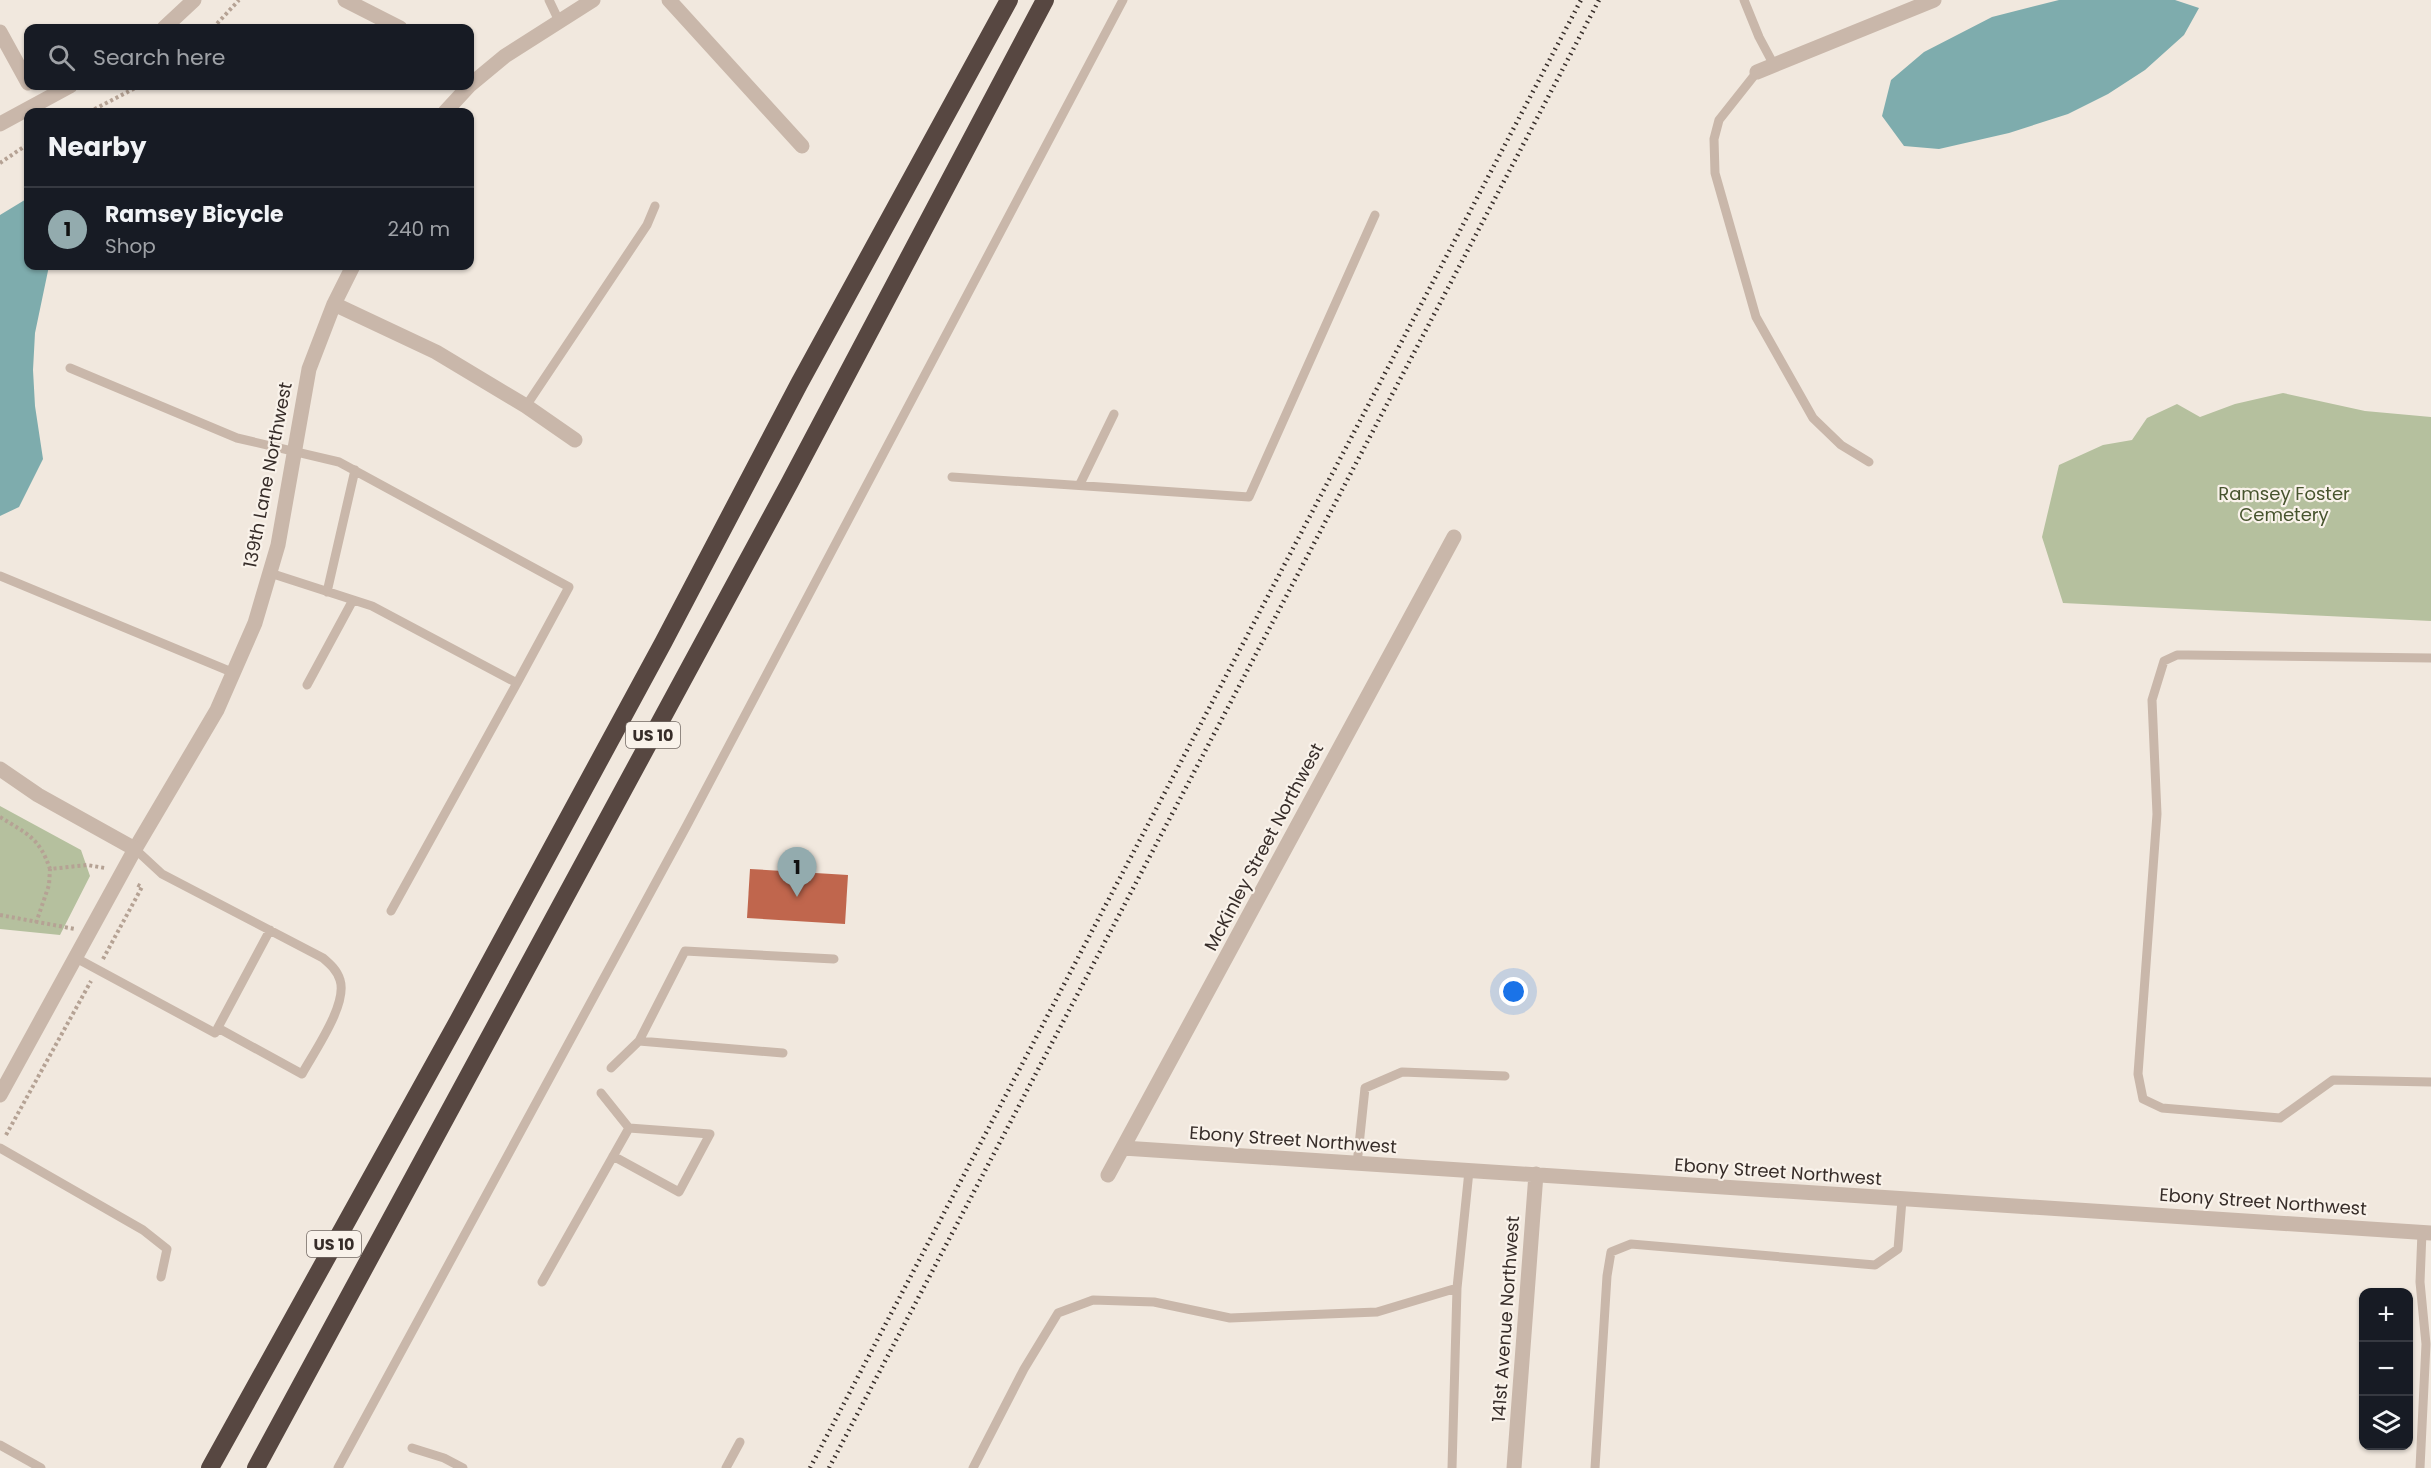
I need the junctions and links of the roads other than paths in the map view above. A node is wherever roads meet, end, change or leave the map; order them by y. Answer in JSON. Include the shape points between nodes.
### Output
{"nodes":[{"id":1,"x":195,"y":0,"type":"edge"},
{"id":2,"x":345,"y":0,"type":"edge"},
{"id":3,"x":549,"y":0,"type":"edge"},
{"id":4,"x":593,"y":0,"type":"edge"},
{"id":5,"x":669,"y":0,"type":"edge"},
{"id":6,"x":1009,"y":0,"type":"edge"},
{"id":7,"x":1045,"y":0,"type":"edge"},
{"id":8,"x":1123,"y":0,"type":"edge"},
{"id":9,"x":1744,"y":0,"type":"edge"},
{"id":10,"x":1934,"y":0,"type":"edge"},
{"id":11,"x":559,"y":21,"type":"junction"},
{"id":12,"x":168,"y":24,"type":"edge"},
{"id":13,"x":392,"y":24,"type":"edge"},
{"id":14,"x":0,"y":32,"type":"edge"},
{"id":15,"x":1774,"y":65,"type":"junction"},
{"id":16,"x":1757,"y":72,"type":"joint"},
{"id":17,"x":24,"y":76,"type":"edge"},
{"id":18,"x":474,"y":81,"type":"edge"},
{"id":19,"x":32,"y":90,"type":"edge"},
{"id":20,"x":63,"y":90,"type":"edge"},
{"id":21,"x":465,"y":90,"type":"edge"},
{"id":22,"x":39,"y":103,"type":"junction"},
{"id":23,"x":30,"y":108,"type":"edge"},
{"id":24,"x":449,"y":108,"type":"edge"},
{"id":25,"x":24,"y":111,"type":"edge"},
{"id":26,"x":0,"y":124,"type":"edge"},
{"id":27,"x":802,"y":146,"type":"dead end"},
{"id":28,"x":655,"y":206,"type":"dead end"},
{"id":29,"x":1375,"y":215,"type":"dead end"},
{"id":30,"x":351,"y":270,"type":"edge"},
{"id":31,"x":334,"y":304,"type":"junction"},
{"id":32,"x":70,"y":368,"type":"dead end"},
{"id":33,"x":526,"y":406,"type":"junction"},
{"id":34,"x":1114,"y":414,"type":"dead end"},
{"id":35,"x":575,"y":440,"type":"dead end"},
{"id":36,"x":294,"y":452,"type":"junction"},
{"id":37,"x":1869,"y":462,"type":"dead end"},
{"id":38,"x":355,"y":470,"type":"junction"},
{"id":39,"x":952,"y":477,"type":"dead end"},
{"id":40,"x":1080,"y":484,"type":"junction"},
{"id":41,"x":1454,"y":537,"type":"dead end"},
{"id":42,"x":270,"y":573,"type":"junction"},
{"id":43,"x":0,"y":576,"type":"edge"},
{"id":44,"x":327,"y":592,"type":"junction"},
{"id":45,"x":353,"y":600,"type":"junction"},
{"id":46,"x":2431,"y":658,"type":"edge"},
{"id":47,"x":234,"y":673,"type":"junction"},
{"id":48,"x":517,"y":683,"type":"junction"},
{"id":49,"x":307,"y":685,"type":"dead end"},
{"id":50,"x":0,"y":770,"type":"edge"},
{"id":51,"x":135,"y":849,"type":"junction"},
{"id":52,"x":391,"y":911,"type":"dead end"},
{"id":53,"x":270,"y":930,"type":"junction"},
{"id":54,"x":76,"y":958,"type":"junction"},
{"id":55,"x":834,"y":959,"type":"dead end"},
{"id":56,"x":218,"y":1028,"type":"junction"},
{"id":57,"x":639,"y":1041,"type":"junction"},
{"id":58,"x":783,"y":1053,"type":"dead end"},
{"id":59,"x":611,"y":1068,"type":"dead end"},
{"id":60,"x":1505,"y":1076,"type":"dead end"},
{"id":61,"x":2431,"y":1083,"type":"edge"},
{"id":62,"x":601,"y":1093,"type":"dead end"},
{"id":63,"x":0,"y":1095,"type":"edge"},
{"id":64,"x":629,"y":1128,"type":"junction"},
{"id":65,"x":0,"y":1147,"type":"edge"},
{"id":66,"x":1123,"y":1148,"type":"junction"},
{"id":67,"x":613,"y":1156,"type":"junction"},
{"id":68,"x":1357,"y":1164,"type":"junction"},
{"id":69,"x":1469,"y":1171,"type":"junction"},
{"id":70,"x":1536,"y":1174,"type":"junction"},
{"id":71,"x":1108,"y":1175,"type":"dead end"},
{"id":72,"x":1902,"y":1200,"type":"junction"},
{"id":73,"x":2427,"y":1233,"type":"edge"},
{"id":74,"x":161,"y":1276,"type":"dead end"},
{"id":75,"x":542,"y":1282,"type":"dead end"},
{"id":76,"x":1457,"y":1288,"type":"junction"},
{"id":77,"x":740,"y":1442,"type":"dead end"},
{"id":78,"x":0,"y":1444,"type":"edge"},
{"id":79,"x":412,"y":1448,"type":"dead end"},
{"id":80,"x":444,"y":1458,"type":"junction"},
{"id":81,"x":41,"y":1468,"type":"edge"},
{"id":82,"x":210,"y":1468,"type":"edge"},
{"id":83,"x":256,"y":1468,"type":"edge"},
{"id":84,"x":338,"y":1468,"type":"edge"},
{"id":85,"x":439,"y":1468,"type":"edge"},
{"id":86,"x":463,"y":1468,"type":"edge"},
{"id":87,"x":726,"y":1468,"type":"edge"},
{"id":88,"x":974,"y":1468,"type":"edge"},
{"id":89,"x":1452,"y":1468,"type":"edge"},
{"id":90,"x":1514,"y":1468,"type":"edge"},
{"id":91,"x":1595,"y":1468,"type":"edge"},
{"id":92,"x":2420,"y":1468,"type":"edge"}],
"edges":[{"from":1,"to":12,"type":"street"},
{"from":2,"to":13,"type":"street"},
{"from":3,"to":11,"type":"lane"},
{"from":4,"to":11,"type":"street"},
{"from":5,"to":27,"type":"street"},
{"from":6,"to":82,"type":"highway","number":"US 10","via":[[458,1021]]},
{"from":7,"to":83,"type":"highway","number":"US 10","via":[[789,484]]},
{"from":8,"to":84,"type":"lane","via":[[687,825]]},
{"from":9,"to":15,"type":"lane"},
{"from":10,"to":15,"type":"street"},
{"from":11,"to":18,"type":"street"},
{"from":14,"to":17,"type":"street"},
{"from":15,"to":16,"type":"street"},
{"from":16,"to":37,"type":"lane","via":[[1719,120],[1714,139],[1715,173],[1756,317],[1813,418],[1841,445]]},
{"from":19,"to":22,"type":"street"},
{"from":20,"to":22,"type":"street"},
{"from":21,"to":24,"type":"street"},
{"from":22,"to":23,"type":"street"},
{"from":25,"to":26,"type":"street"},
{"from":28,"to":33,"type":"lane","via":[[647,225]]},
{"from":29,"to":40,"type":"lane","via":[[1249,497]]},
{"from":30,"to":31,"type":"street","name":"139th Lane Northwest"},
{"from":31,"to":33,"type":"street","via":[[436,352]]},
{"from":31,"to":36,"type":"street","name":"139th Lane Northwest","via":[[309,369]]},
{"from":32,"to":36,"type":"lane","via":[[237,438]]},
{"from":33,"to":35,"type":"street"},
{"from":34,"to":40,"type":"lane"},
{"from":36,"to":38,"type":"lane","via":[[339,462]]},
{"from":36,"to":42,"type":"street","name":"139th Lane Northwest"},
{"from":38,"to":44,"type":"lane"},
{"from":38,"to":48,"type":"lane","via":[[569,587]]},
{"from":39,"to":40,"type":"lane"},
{"from":41,"to":66,"type":"street","name":"McKinley Street Northwest"},
{"from":42,"to":44,"type":"lane"},
{"from":42,"to":47,"type":"street","name":"139th Lane Northwest"},
{"from":43,"to":47,"type":"lane"},
{"from":44,"to":45,"type":"lane"},
{"from":45,"to":48,"type":"lane","via":[[372,606]]},
{"from":45,"to":49,"type":"lane"},
{"from":46,"to":61,"type":"lane","via":[[2176,655],[2164,662],[2152,700],[2157,814],[2138,1074],[2143,1099],[2162,1108],[2280,1118],[2332,1080]]},
{"from":47,"to":51,"type":"street","name":"139th Lane Northwest","via":[[217,710]]},
{"from":48,"to":52,"type":"lane"},
{"from":50,"to":51,"type":"street"},
{"from":51,"to":53,"type":"lane","via":[[162,874]]},
{"from":51,"to":54,"type":"street","name":"139th Lane Northwest"},
{"from":53,"to":56,"type":"lane"},
{"from":53,"to":56,"type":"lane","via":[[323,958],[341,982],[338,1008],[303,1074]]},
{"from":54,"to":56,"type":"lane","via":[[215,1033]]},
{"from":54,"to":63,"type":"street","name":"139th Lane Northwest"},
{"from":55,"to":57,"type":"lane","via":[[685,951]]},
{"from":57,"to":58,"type":"lane"},
{"from":57,"to":59,"type":"lane"},
{"from":60,"to":68,"type":"lane","via":[[1402,1072],[1365,1088]]},
{"from":62,"to":64,"type":"lane"},
{"from":64,"to":67,"type":"lane"},
{"from":64,"to":67,"type":"lane","via":[[710,1134],[680,1192]]},
{"from":65,"to":74,"type":"lane","via":[[142,1230],[167,1249]]},
{"from":66,"to":68,"type":"street","name":"Ebony Street Northwest"},
{"from":66,"to":71,"type":"street","name":"McKinley Street Northwest"},
{"from":67,"to":75,"type":"lane"},
{"from":68,"to":69,"type":"street","name":"Ebony Street Northwest"},
{"from":69,"to":70,"type":"street","name":"Ebony Street Northwest"},
{"from":69,"to":76,"type":"lane"},
{"from":70,"to":72,"type":"street","name":"Ebony Street Northwest"},
{"from":70,"to":90,"type":"street","name":"141st Avenue Northwest"},
{"from":72,"to":73,"type":"street","name":"Ebony Street Northwest"},
{"from":72,"to":91,"type":"lane","via":[[1898,1249],[1875,1265],[1631,1244],[1611,1252]]},
{"from":73,"to":92,"type":"lane","via":[[2420,1282],[2426,1344]]},
{"from":76,"to":88,"type":"lane","via":[[1377,1312],[1230,1318],[1154,1302],[1093,1300],[1058,1313],[1024,1369]]},
{"from":76,"to":89,"type":"lane"},
{"from":77,"to":87,"type":"lane"},
{"from":78,"to":81,"type":"lane"},
{"from":79,"to":80,"type":"lane"},
{"from":80,"to":85,"type":"lane"},
{"from":80,"to":86,"type":"lane"}]}
